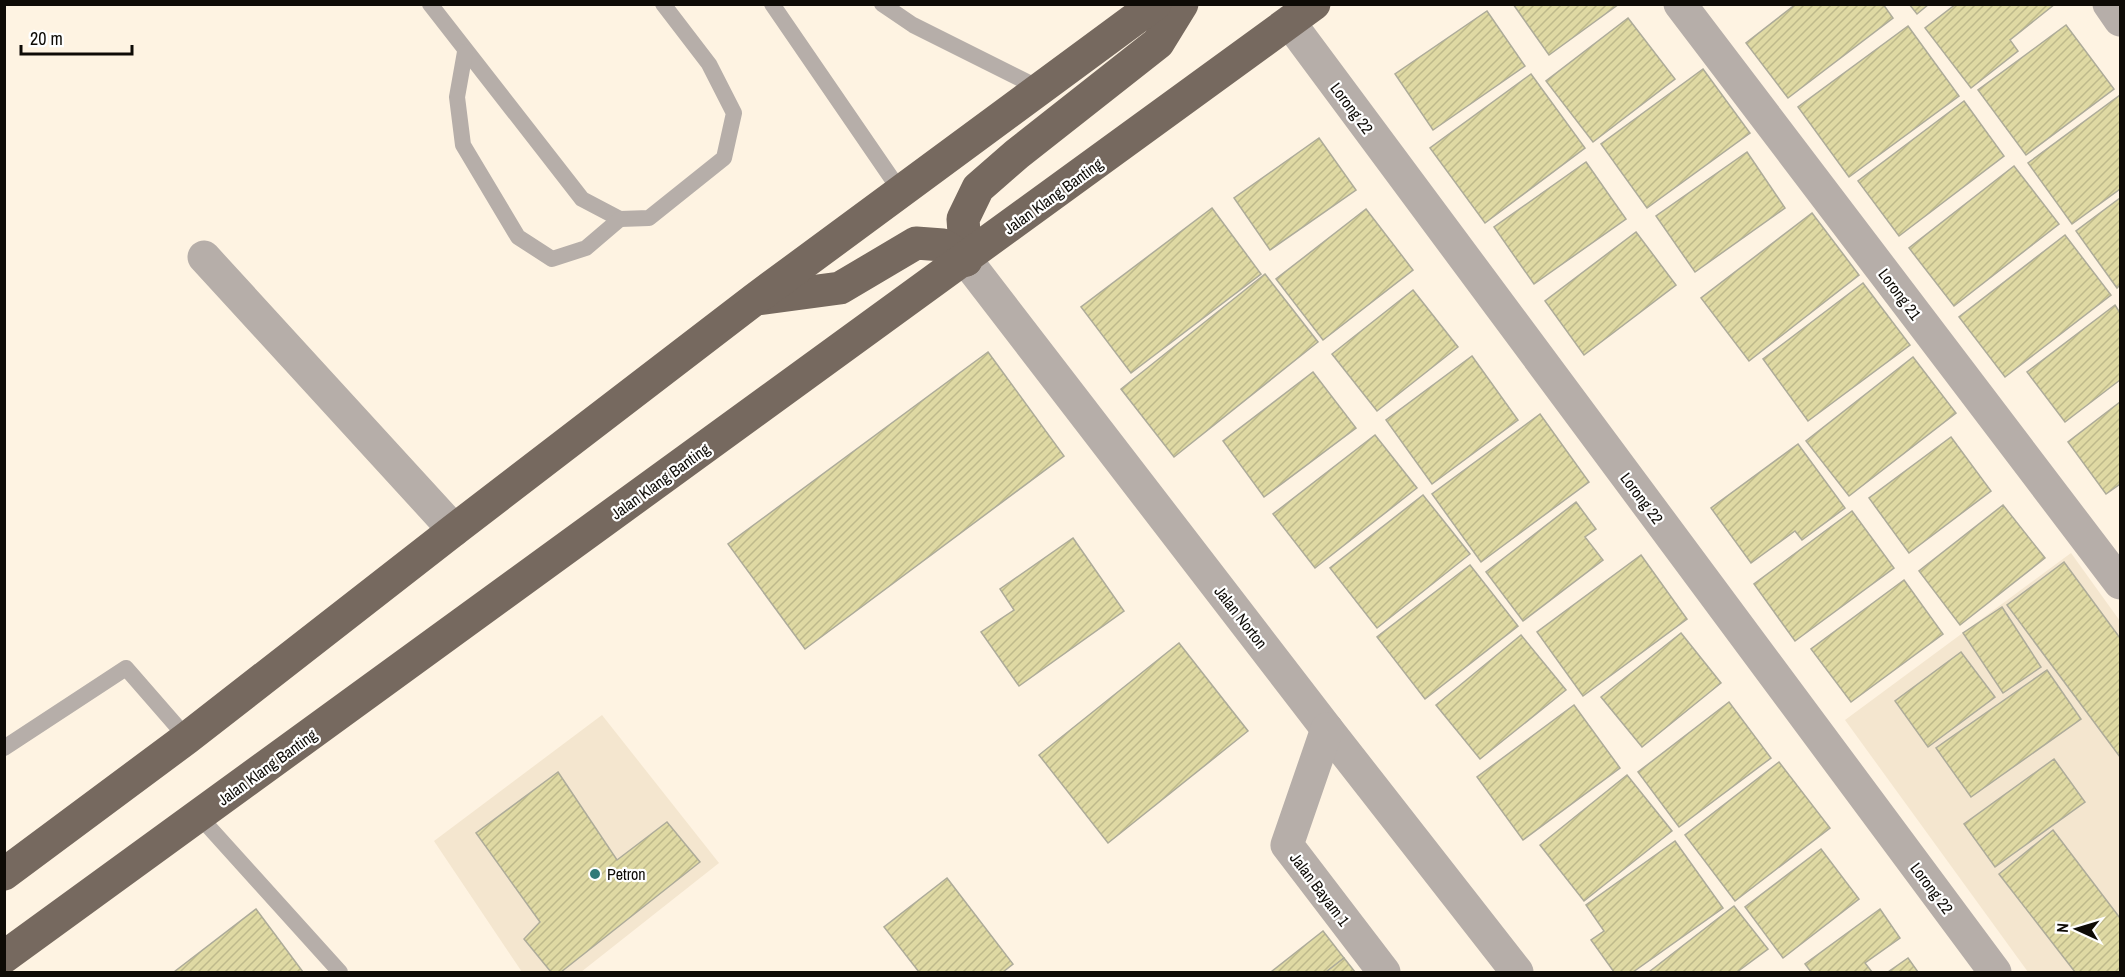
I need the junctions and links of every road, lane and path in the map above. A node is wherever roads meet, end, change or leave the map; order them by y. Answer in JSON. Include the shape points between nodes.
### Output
{"nodes":[{"id":1,"x":430,"y":4,"type":"edge"},
{"id":2,"x":663,"y":4,"type":"edge"},
{"id":3,"x":772,"y":4,"type":"edge"},
{"id":4,"x":882,"y":4,"type":"edge"},
{"id":5,"x":1155,"y":4,"type":"edge"},
{"id":6,"x":1182,"y":4,"type":"edge"},
{"id":7,"x":1680,"y":4,"type":"edge"},
{"id":8,"x":2109,"y":4,"type":"edge"},
{"id":9,"x":1302,"y":14,"type":"edge"},
{"id":10,"x":2121,"y":20,"type":"edge"},
{"id":11,"x":465,"y":52,"type":"junction"},
{"id":12,"x":1041,"y":89,"type":"junction"},
{"id":13,"x":901,"y":192,"type":"junction"},
{"id":14,"x":620,"y":219,"type":"junction"},
{"id":15,"x":204,"y":256,"type":"dead end"},
{"id":16,"x":966,"y":260,"type":"junction"},
{"id":17,"x":755,"y":299,"type":"junction"},
{"id":18,"x":454,"y":530,"type":"junction"},
{"id":19,"x":2121,"y":583,"type":"edge"},
{"id":20,"x":1327,"y":729,"type":"junction"},
{"id":21,"x":187,"y":738,"type":"junction"},
{"id":22,"x":4,"y":748,"type":"edge"},
{"id":23,"x":199,"y":816,"type":"junction"},
{"id":24,"x":4,"y":874,"type":"edge"},
{"id":25,"x":4,"y":957,"type":"edge"},
{"id":26,"x":340,"y":972,"type":"edge"},
{"id":27,"x":1384,"y":972,"type":"edge"},
{"id":28,"x":1518,"y":972,"type":"edge"},
{"id":29,"x":1995,"y":972,"type":"edge"}],
"edges":[{"from":1,"to":11,"type":"lane"},
{"from":2,"to":14,"type":"lane","via":[[709,64],[734,113],[724,158],[649,218]]},
{"from":3,"to":13,"type":"lane"},
{"from":4,"to":12,"type":"lane","via":[[913,25]]},
{"from":5,"to":12,"type":"highway"},
{"from":6,"to":16,"type":"highway","via":[[1158,43],[978,188],[963,219]]},
{"from":7,"to":19,"type":"street","name":"Lorong 21"},
{"from":8,"to":10,"type":"street"},
{"from":9,"to":16,"type":"highway","name":"Jalan Klang Banting"},
{"from":9,"to":29,"type":"street","name":"Lorong 22"},
{"from":11,"to":14,"type":"lane","via":[[582,199]]},
{"from":11,"to":14,"type":"lane","via":[[457,98],[463,145],[518,237],[552,259],[586,248]]},
{"from":12,"to":13,"type":"highway"},
{"from":13,"to":17,"type":"highway"},
{"from":15,"to":18,"type":"street"},
{"from":16,"to":17,"type":"highway","via":[[943,245],[916,243],[840,288]]},
{"from":16,"to":20,"type":"street","name":"Jalan Norton"},
{"from":16,"to":23,"type":"highway","name":"Jalan Klang Banting"},
{"from":17,"to":18,"type":"highway"},
{"from":18,"to":21,"type":"highway"},
{"from":20,"to":27,"type":"street","name":"Jalan Bayam 1","via":[[1287,845]]},
{"from":20,"to":28,"type":"street","name":"Jalan Norton"},
{"from":21,"to":22,"type":"lane","via":[[126,668]]},
{"from":21,"to":24,"type":"highway"},
{"from":23,"to":25,"type":"highway","name":"Jalan Klang Banting"},
{"from":23,"to":26,"type":"lane"}]}
